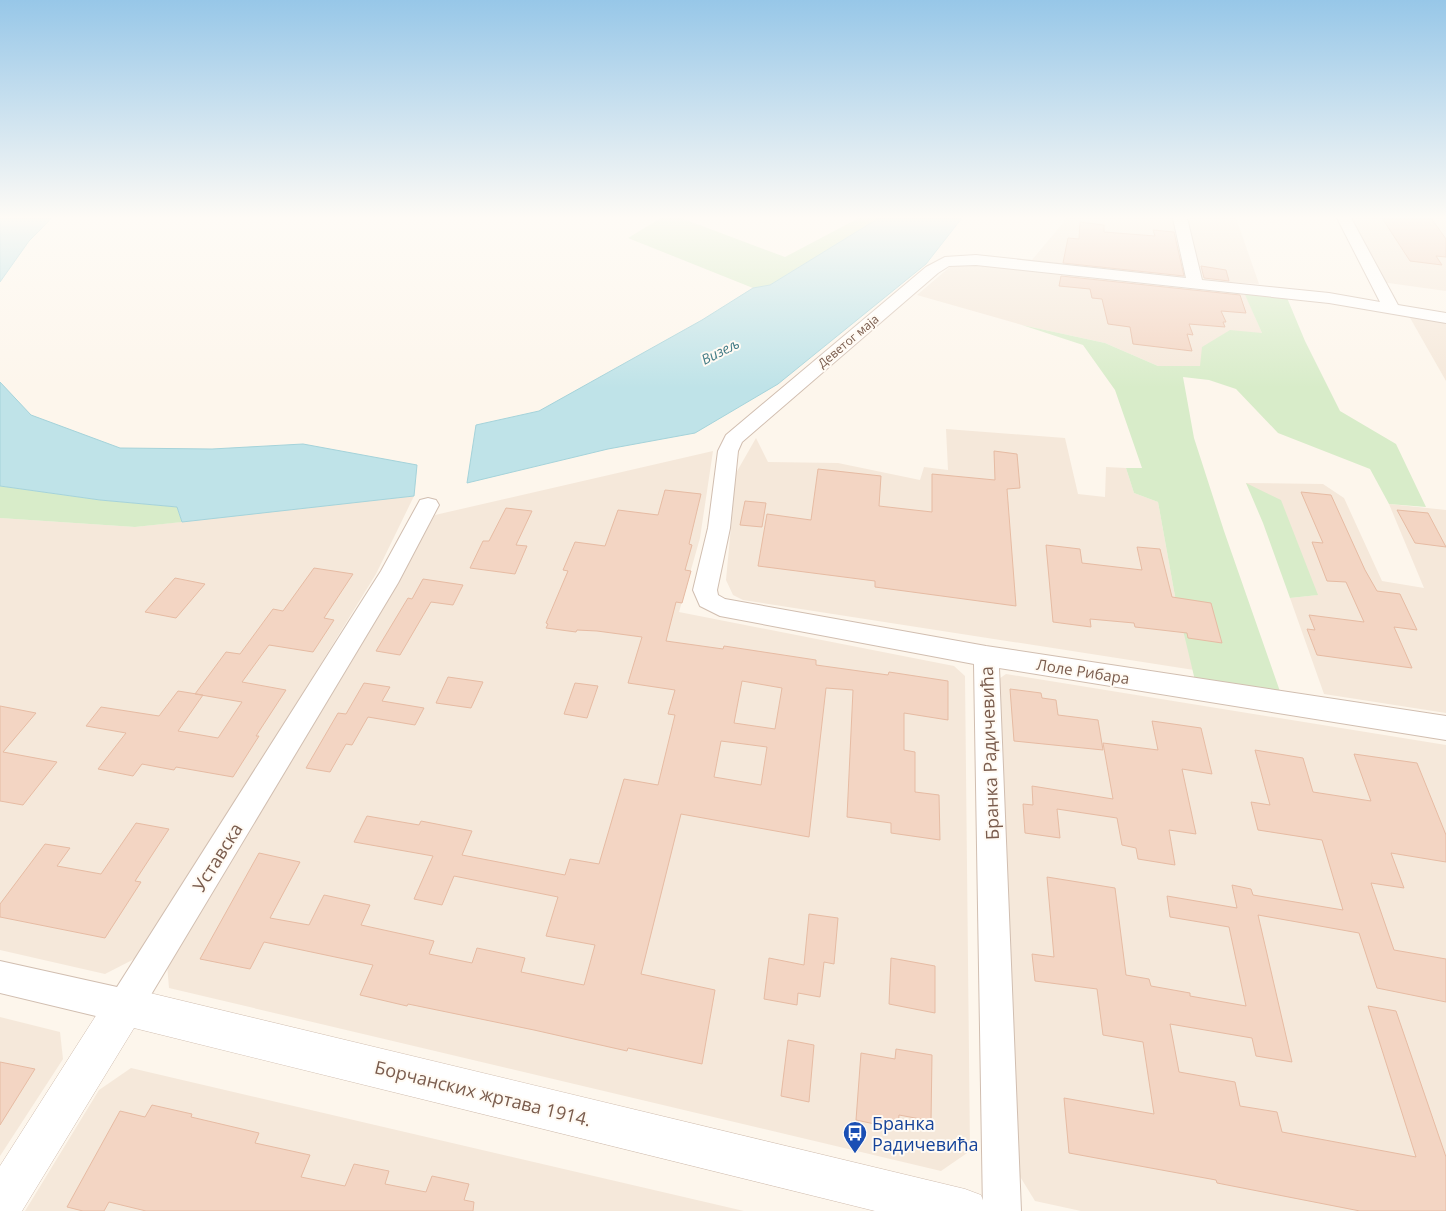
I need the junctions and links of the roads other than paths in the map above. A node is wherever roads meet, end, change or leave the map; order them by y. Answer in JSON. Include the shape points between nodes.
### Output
{"nodes":[{"id":1,"x":927,"y":275,"type":"edge"},
{"id":2,"x":1120,"y":275,"type":"edge"},
{"id":3,"x":1193,"y":275,"type":"edge"},
{"id":4,"x":1374,"y":275,"type":"edge"},
{"id":5,"x":1195,"y":282,"type":"junction"},
{"id":6,"x":1391,"y":307,"type":"junction"},
{"id":7,"x":1446,"y":318,"type":"edge"},
{"id":8,"x":428,"y":505,"type":"dead end"},
{"id":9,"x":720,"y":608,"type":"joint"},
{"id":10,"x":986,"y":656,"type":"junction"},
{"id":11,"x":1446,"y":728,"type":"edge"},
{"id":12,"x":0,"y":977,"type":"edge"},
{"id":13,"x":125,"y":1006,"type":"junction"},
{"id":14,"x":0,"y":1206,"type":"edge"},
{"id":15,"x":966,"y":1211,"type":"edge"},
{"id":16,"x":1002,"y":1211,"type":"edge"}],
"edges":[{"from":1,"to":9,"type":"street","name":"Деветог маја","via":[[734,439],[728,451],[719,528],[705,590],[708,600]]},
{"from":2,"to":5,"type":"street","name":"Деветог маја"},
{"from":3,"to":5,"type":"street"},
{"from":4,"to":6,"type":"street"},
{"from":5,"to":6,"type":"street","name":"Деветог маја"},
{"from":6,"to":7,"type":"street","name":"Деветог маја"},
{"from":8,"to":13,"type":"street","name":"Уставска","via":[[390,577]]},
{"from":9,"to":10,"type":"street","name":"Лоле Рибара"},
{"from":10,"to":11,"type":"street","name":"Лоле Рибара"},
{"from":10,"to":16,"type":"street","name":"Бранка Радичевића"},
{"from":12,"to":13,"type":"street","name":"Борчанских жртава 1914."},
{"from":13,"to":14,"type":"street","name":"Уставска"},
{"from":13,"to":15,"type":"street","name":"Борчанских жртава 1914."}]}
